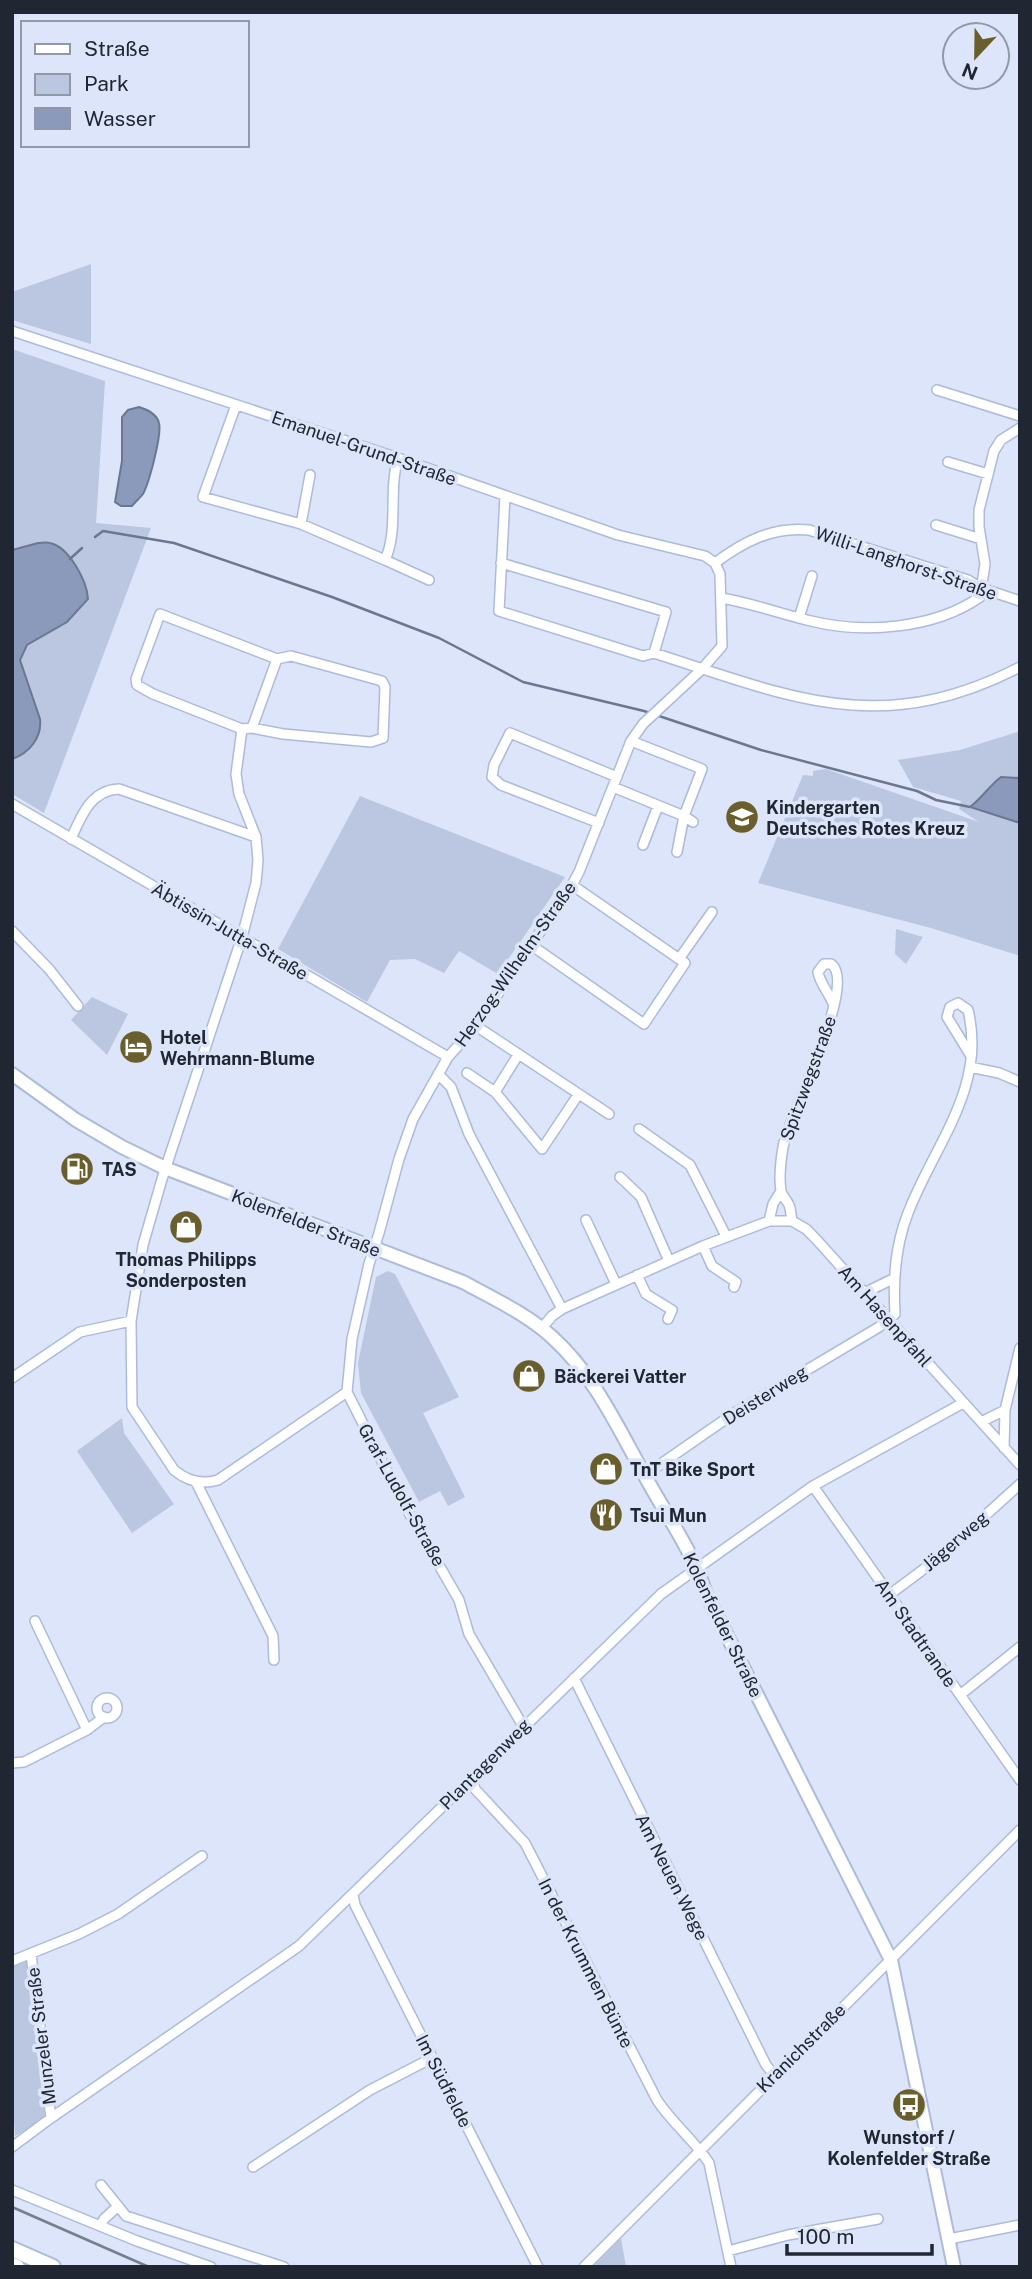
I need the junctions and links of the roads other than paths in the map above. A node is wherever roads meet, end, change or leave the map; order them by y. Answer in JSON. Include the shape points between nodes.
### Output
{"nodes":[{"id":1,"x":12,"y":331,"type":"edge"},
{"id":2,"x":937,"y":390,"type":"dead end"},
{"id":3,"x":236,"y":405,"type":"junction"},
{"id":4,"x":1020,"y":416,"type":"edge"},
{"id":5,"x":1020,"y":429,"type":"edge"},
{"id":6,"x":398,"y":458,"type":"junction"},
{"id":7,"x":948,"y":462,"type":"dead end"},
{"id":8,"x":988,"y":474,"type":"junction"},
{"id":9,"x":310,"y":475,"type":"dead end"},
{"id":10,"x":505,"y":496,"type":"junction"},
{"id":11,"x":301,"y":524,"type":"junction"},
{"id":12,"x":936,"y":525,"type":"dead end"},
{"id":13,"x":981,"y":539,"type":"junction"},
{"id":14,"x":385,"y":560,"type":"junction"},
{"id":15,"x":501,"y":563,"type":"junction"},
{"id":16,"x":715,"y":563,"type":"junction"},
{"id":17,"x":812,"y":576,"type":"dead end"},
{"id":18,"x":429,"y":580,"type":"dead end"},
{"id":19,"x":981,"y":588,"type":"junction"},
{"id":20,"x":721,"y":598,"type":"junction"},
{"id":21,"x":1020,"y":601,"type":"edge"},
{"id":22,"x":799,"y":618,"type":"junction"},
{"id":23,"x":654,"y":653,"type":"junction"},
{"id":24,"x":277,"y":659,"type":"junction"},
{"id":25,"x":1020,"y":667,"type":"edge"},
{"id":26,"x":702,"y":669,"type":"junction"},
{"id":27,"x":247,"y":728,"type":"junction"},
{"id":28,"x":631,"y":741,"type":"junction"},
{"id":29,"x":617,"y":777,"type":"junction"},
{"id":30,"x":613,"y":787,"type":"junction"},
{"id":31,"x":12,"y":804,"type":"edge"},
{"id":32,"x":658,"y":806,"type":"junction"},
{"id":33,"x":684,"y":816,"type":"junction"},
{"id":34,"x":693,"y":822,"type":"dead end"},
{"id":35,"x":599,"y":823,"type":"junction"},
{"id":36,"x":256,"y":837,"type":"junction"},
{"id":37,"x":71,"y":839,"type":"junction"},
{"id":38,"x":643,"y":845,"type":"dead end"},
{"id":39,"x":677,"y":852,"type":"dead end"},
{"id":40,"x":572,"y":885,"type":"junction"},
{"id":41,"x":712,"y":912,"type":"dead end"},
{"id":42,"x":12,"y":931,"type":"edge"},
{"id":43,"x":242,"y":937,"type":"junction"},
{"id":44,"x":531,"y":945,"type":"junction"},
{"id":45,"x":679,"y":959,"type":"junction"},
{"id":46,"x":78,"y":1006,"type":"dead end"},
{"id":47,"x":834,"y":1006,"type":"dead end"},
{"id":48,"x":476,"y":1026,"type":"junction"},
{"id":49,"x":519,"y":1055,"type":"junction"},
{"id":50,"x":971,"y":1056,"type":"junction"},
{"id":51,"x":448,"y":1057,"type":"junction"},
{"id":52,"x":970,"y":1067,"type":"junction"},
{"id":53,"x":467,"y":1073,"type":"dead end"},
{"id":54,"x":12,"y":1074,"type":"edge"},
{"id":55,"x":438,"y":1074,"type":"junction"},
{"id":56,"x":1020,"y":1082,"type":"edge"},
{"id":57,"x":495,"y":1092,"type":"junction"},
{"id":58,"x":578,"y":1095,"type":"junction"},
{"id":59,"x":609,"y":1114,"type":"dead end"},
{"id":60,"x":639,"y":1129,"type":"dead end"},
{"id":61,"x":165,"y":1168,"type":"junction"},
{"id":62,"x":620,"y":1177,"type":"dead end"},
{"id":63,"x":781,"y":1191,"type":"junction"},
{"id":64,"x":586,"y":1220,"type":"dead end"},
{"id":65,"x":769,"y":1221,"type":"junction"},
{"id":66,"x":792,"y":1221,"type":"junction"},
{"id":67,"x":726,"y":1236,"type":"junction"},
{"id":68,"x":704,"y":1246,"type":"junction"},
{"id":69,"x":374,"y":1248,"type":"junction"},
{"id":70,"x":669,"y":1261,"type":"junction"},
{"id":71,"x":637,"y":1275,"type":"junction"},
{"id":72,"x":892,"y":1279,"type":"junction"},
{"id":73,"x":616,"y":1284,"type":"junction"},
{"id":74,"x":734,"y":1287,"type":"dead end"},
{"id":75,"x":864,"y":1293,"type":"junction"},
{"id":76,"x":562,"y":1308,"type":"junction"},
{"id":77,"x":668,"y":1319,"type":"dead end"},
{"id":78,"x":889,"y":1320,"type":"junction"},
{"id":79,"x":131,"y":1321,"type":"junction"},
{"id":80,"x":542,"y":1328,"type":"junction"},
{"id":81,"x":1020,"y":1348,"type":"edge"},
{"id":82,"x":12,"y":1378,"type":"edge"},
{"id":83,"x":347,"y":1392,"type":"junction"},
{"id":84,"x":963,"y":1403,"type":"junction"},
{"id":85,"x":1005,"y":1410,"type":"junction"},
{"id":86,"x":981,"y":1423,"type":"junction"},
{"id":87,"x":1004,"y":1448,"type":"junction"},
{"id":88,"x":1020,"y":1465,"type":"edge"},
{"id":89,"x":645,"y":1475,"type":"junction"},
{"id":90,"x":196,"y":1482,"type":"junction"},
{"id":91,"x":1020,"y":1484,"type":"edge"},
{"id":92,"x":813,"y":1486,"type":"junction"},
{"id":93,"x":698,"y":1567,"type":"junction"},
{"id":94,"x":888,"y":1595,"type":"junction"},
{"id":95,"x":34,"y":1621,"type":"dead end"},
{"id":96,"x":1020,"y":1647,"type":"edge"},
{"id":97,"x":274,"y":1660,"type":"dead end"},
{"id":98,"x":573,"y":1678,"type":"junction"},
{"id":99,"x":960,"y":1695,"type":"junction"},
{"id":100,"x":104,"y":1717,"type":"dead end"},
{"id":101,"x":523,"y":1726,"type":"junction"},
{"id":102,"x":87,"y":1730,"type":"junction"},
{"id":103,"x":12,"y":1763,"type":"edge"},
{"id":104,"x":472,"y":1778,"type":"junction"},
{"id":105,"x":1020,"y":1780,"type":"edge"},
{"id":106,"x":1020,"y":1830,"type":"edge"},
{"id":107,"x":202,"y":1856,"type":"dead end"},
{"id":108,"x":354,"y":1895,"type":"junction"},
{"id":109,"x":31,"y":1954,"type":"junction"},
{"id":110,"x":891,"y":1960,"type":"junction"},
{"id":111,"x":12,"y":1961,"type":"edge"},
{"id":112,"x":432,"y":2058,"type":"junction"},
{"id":113,"x":774,"y":2075,"type":"junction"},
{"id":114,"x":51,"y":2118,"type":"junction"},
{"id":115,"x":15,"y":2144,"type":"edge"},
{"id":116,"x":700,"y":2150,"type":"junction"},
{"id":117,"x":253,"y":2167,"type":"dead end"},
{"id":118,"x":101,"y":2185,"type":"dead end"},
{"id":119,"x":12,"y":2190,"type":"edge"},
{"id":120,"x":117,"y":2207,"type":"junction"},
{"id":121,"x":877,"y":2219,"type":"dead end"},
{"id":122,"x":1020,"y":2225,"type":"edge"},
{"id":123,"x":100,"y":2227,"type":"junction"},
{"id":124,"x":948,"y":2239,"type":"junction"},
{"id":125,"x":12,"y":2249,"type":"edge"},
{"id":126,"x":728,"y":2251,"type":"junction"},
{"id":127,"x":12,"y":2265,"type":"edge"},
{"id":128,"x":17,"y":2267,"type":"edge"},
{"id":129,"x":53,"y":2267,"type":"edge"},
{"id":130,"x":211,"y":2267,"type":"edge"},
{"id":131,"x":284,"y":2267,"type":"edge"},
{"id":132,"x":537,"y":2267,"type":"edge"},
{"id":133,"x":584,"y":2267,"type":"edge"},
{"id":134,"x":731,"y":2267,"type":"edge"},
{"id":135,"x":954,"y":2267,"type":"edge"}],
"edges":[{"from":1,"to":3,"type":"street","name":"Emanuel-Grund-Straße"},
{"from":2,"to":4,"type":"street"},
{"from":3,"to":6,"type":"street","name":"Emanuel-Grund-Straße"},
{"from":3,"to":11,"type":"street","via":[[203,497]]},
{"from":5,"to":8,"type":"street","via":[[1001,440]]},
{"from":6,"to":10,"type":"street","name":"Emanuel-Grund-Straße"},
{"from":6,"to":14,"type":"street","via":[[393,474],[391,548]]},
{"from":7,"to":8,"type":"street"},
{"from":8,"to":13,"type":"street","via":[[979,510]]},
{"from":9,"to":11,"type":"street"},
{"from":10,"to":15,"type":"street"},
{"from":10,"to":16,"type":"street","name":"Emanuel-Grund-Straße","via":[[618,535],[705,556]]},
{"from":11,"to":14,"type":"street"},
{"from":12,"to":13,"type":"street"},
{"from":13,"to":19,"type":"street","via":[[985,564]]},
{"from":14,"to":18,"type":"street"},
{"from":15,"to":23,"type":"street","via":[[499,611],[643,656]]},
{"from":15,"to":23,"type":"street","via":[[666,612]]},
{"from":16,"to":19,"type":"street","name":"Willi-Langhorst-Straße","via":[[747,541],[783,530],[809,530]]},
{"from":16,"to":20,"type":"street","name":"Herzog-Wilhelm-Straße"},
{"from":17,"to":22,"type":"street"},
{"from":19,"to":21,"type":"street","name":"Willi-Langhorst-Straße"},
{"from":19,"to":22,"type":"street","via":[[980,597],[966,606],[898,625],[848,627]]},
{"from":20,"to":22,"type":"street"},
{"from":20,"to":26,"type":"street","name":"Herzog-Wilhelm-Straße","via":[[722,646]]},
{"from":23,"to":26,"type":"street"},
{"from":24,"to":27,"type":"street"},
{"from":24,"to":27,"type":"street","via":[[291,656],[382,681],[383,738],[371,742]]},
{"from":24,"to":27,"type":"street","via":[[160,614],[137,685]]},
{"from":25,"to":26,"type":"street","via":[[939,699],[871,707],[792,697]]},
{"from":26,"to":28,"type":"street","name":"Herzog-Wilhelm-Straße","via":[[647,719]]},
{"from":27,"to":36,"type":"street","via":[[236,774]]},
{"from":28,"to":29,"type":"street","name":"Herzog-Wilhelm-Straße"},
{"from":28,"to":33,"type":"street","via":[[702,769]]},
{"from":29,"to":30,"type":"street","name":"Herzog-Wilhelm-Straße"},
{"from":29,"to":35,"type":"street","via":[[510,733],[494,765],[492,777],[501,785]]},
{"from":30,"to":32,"type":"street"},
{"from":30,"to":35,"type":"street","name":"Herzog-Wilhelm-Straße"},
{"from":31,"to":37,"type":"street","name":"Äbtissin-Jutta-Straße"},
{"from":32,"to":33,"type":"street"},
{"from":32,"to":38,"type":"street"},
{"from":33,"to":34,"type":"street"},
{"from":33,"to":39,"type":"street"},
{"from":35,"to":40,"type":"street","name":"Herzog-Wilhelm-Straße"},
{"from":36,"to":37,"type":"street","via":[[110,789],[92,799]]},
{"from":36,"to":43,"type":"street","via":[[256,883]]},
{"from":37,"to":43,"type":"street","name":"Äbtissin-Jutta-Straße"},
{"from":40,"to":44,"type":"street","name":"Herzog-Wilhelm-Straße"},
{"from":40,"to":45,"type":"street"},
{"from":41,"to":45,"type":"street"},
{"from":42,"to":46,"type":"street"},
{"from":43,"to":51,"type":"street","name":"Äbtissin-Jutta-Straße"},
{"from":43,"to":61,"type":"street"},
{"from":44,"to":45,"type":"street","via":[[644,1024],[685,963]]},
{"from":44,"to":48,"type":"street","name":"Herzog-Wilhelm-Straße"},
{"from":47,"to":63,"type":"street","name":"Spitzwegstraße","via":[[785,1136]]},
{"from":48,"to":49,"type":"street"},
{"from":48,"to":51,"type":"street","name":"Herzog-Wilhelm-Straße"},
{"from":49,"to":57,"type":"street"},
{"from":49,"to":58,"type":"street"},
{"from":50,"to":50,"type":"street","via":[[968,1010],[958,1003],[950,1007],[947,1017]]},
{"from":50,"to":52,"type":"street"},
{"from":51,"to":55,"type":"street","name":"Herzog-Wilhelm-Straße"},
{"from":52,"to":56,"type":"street"},
{"from":52,"to":72,"type":"street","via":[[956,1116],[907,1213]]},
{"from":53,"to":57,"type":"street"},
{"from":54,"to":61,"type":"main road","name":"Kolenfelder Straße","via":[[76,1120]]},
{"from":55,"to":69,"type":"street","name":"Herzog-Wilhelm-Straße","via":[[413,1119]]},
{"from":55,"to":76,"type":"street","via":[[451,1087],[469,1134]]},
{"from":57,"to":58,"type":"street","via":[[542,1149]]},
{"from":58,"to":59,"type":"street"},
{"from":60,"to":67,"type":"street","via":[[690,1165]]},
{"from":61,"to":69,"type":"main road","name":"Kolenfelder Straße"},
{"from":61,"to":79,"type":"street","via":[[143,1245]]},
{"from":62,"to":70,"type":"street","via":[[641,1197]]},
{"from":63,"to":65,"type":"street","name":"Spitzwegstraße"},
{"from":63,"to":66,"type":"street","name":"Spitzwegstraße"},
{"from":64,"to":73,"type":"street"},
{"from":65,"to":66,"type":"street"},
{"from":65,"to":67,"type":"street"},
{"from":66,"to":75,"type":"street","name":"Am Hasenpfahl","via":[[806,1229]]},
{"from":67,"to":68,"type":"street"},
{"from":68,"to":70,"type":"street"},
{"from":68,"to":74,"type":"street","via":[[712,1266],[736,1282]]},
{"from":69,"to":80,"type":"main road","name":"Kolenfelder Straße","via":[[463,1282]]},
{"from":69,"to":83,"type":"street","via":[[352,1339]]},
{"from":70,"to":71,"type":"street"},
{"from":71,"to":73,"type":"street"},
{"from":71,"to":77,"type":"street","via":[[646,1294],[672,1310]]},
{"from":72,"to":75,"type":"street"},
{"from":72,"to":78,"type":"street","via":[[895,1314]]},
{"from":73,"to":76,"type":"street"},
{"from":75,"to":78,"type":"street","name":"Am Hasenpfahl"},
{"from":76,"to":80,"type":"street"},
{"from":78,"to":84,"type":"street","name":"Am Hasenpfahl"},
{"from":78,"to":89,"type":"street","name":"Deisterweg","via":[[733,1414]]},
{"from":79,"to":82,"type":"street","via":[[80,1332]]},
{"from":79,"to":90,"type":"street","via":[[132,1407],[174,1470]]},
{"from":80,"to":89,"type":"main road","name":"Kolenfelder Straße","via":[[586,1376]]},
{"from":81,"to":85,"type":"street"},
{"from":83,"to":90,"type":"street","via":[[218,1480]]},
{"from":83,"to":101,"type":"street","name":"Graf-Ludolf-Straße","via":[[459,1600],[469,1634]]},
{"from":84,"to":86,"type":"street","name":"Am Hasenpfahl"},
{"from":84,"to":92,"type":"street","name":"Plantagenweg"},
{"from":85,"to":86,"type":"street"},
{"from":85,"to":87,"type":"street"},
{"from":86,"to":87,"type":"street","name":"Am Hasenpfahl"},
{"from":87,"to":88,"type":"street","name":"Am Hasenpfahl"},
{"from":89,"to":93,"type":"main road","name":"Kolenfelder Straße"},
{"from":90,"to":97,"type":"street","via":[[273,1636]]},
{"from":91,"to":94,"type":"street","name":"Jägerweg","via":[[936,1560]]},
{"from":92,"to":93,"type":"street","name":"Plantagenweg"},
{"from":92,"to":94,"type":"street","name":"Am Stadtrande"},
{"from":93,"to":98,"type":"street","name":"Plantagenweg","via":[[661,1594]]},
{"from":93,"to":110,"type":"main road","name":"Kolenfelder Straße","via":[[706,1594]]},
{"from":94,"to":99,"type":"street","name":"Am Stadtrande"},
{"from":95,"to":102,"type":"street"},
{"from":96,"to":99,"type":"street"},
{"from":98,"to":101,"type":"street","name":"Plantagenweg"},
{"from":98,"to":113,"type":"street","name":"Am Neuen Wege"},
{"from":99,"to":105,"type":"street","name":"Am Stadtrande"},
{"from":100,"to":102,"type":"street"},
{"from":101,"to":104,"type":"street","name":"Plantagenweg"},
{"from":102,"to":103,"type":"street","via":[[24,1762]]},
{"from":104,"to":108,"type":"street","name":"Plantagenweg"},
{"from":104,"to":116,"type":"street","name":"In der Krummen Bünte","via":[[475,1789],[525,1843],[657,2100]]},
{"from":106,"to":110,"type":"street","name":"Kranichstraße"},
{"from":107,"to":109,"type":"street","via":[[118,1914]]},
{"from":108,"to":112,"type":"street","name":"Im Südfelde"},
{"from":108,"to":114,"type":"street","name":"Plantagenweg","via":[[299,1946]]},
{"from":109,"to":111,"type":"street"},
{"from":109,"to":114,"type":"street","name":"Munzeler Straße"},
{"from":110,"to":113,"type":"street","name":"Kranichstraße"},
{"from":110,"to":124,"type":"main road","name":"Kolenfelder Straße"},
{"from":112,"to":117,"type":"street","via":[[370,2090]]},
{"from":112,"to":132,"type":"street","name":"Im Südfelde"},
{"from":113,"to":116,"type":"street","name":"Kranichstraße"},
{"from":114,"to":115,"type":"street","name":"Plantagenweg"},
{"from":116,"to":126,"type":"street","via":[[709,2163]]},
{"from":116,"to":133,"type":"street","name":"Kranichstraße"},
{"from":118,"to":120,"type":"street"},
{"from":119,"to":123,"type":"street"},
{"from":120,"to":123,"type":"street"},
{"from":120,"to":131,"type":"street","via":[[126,2216]]},
{"from":121,"to":126,"type":"street"},
{"from":122,"to":124,"type":"street"},
{"from":123,"to":130,"type":"street"},
{"from":124,"to":135,"type":"main road","name":"Kolenfelder Straße"},
{"from":125,"to":129,"type":"main road"},
{"from":126,"to":134,"type":"street"},
{"from":127,"to":128,"type":"main road"}]}
